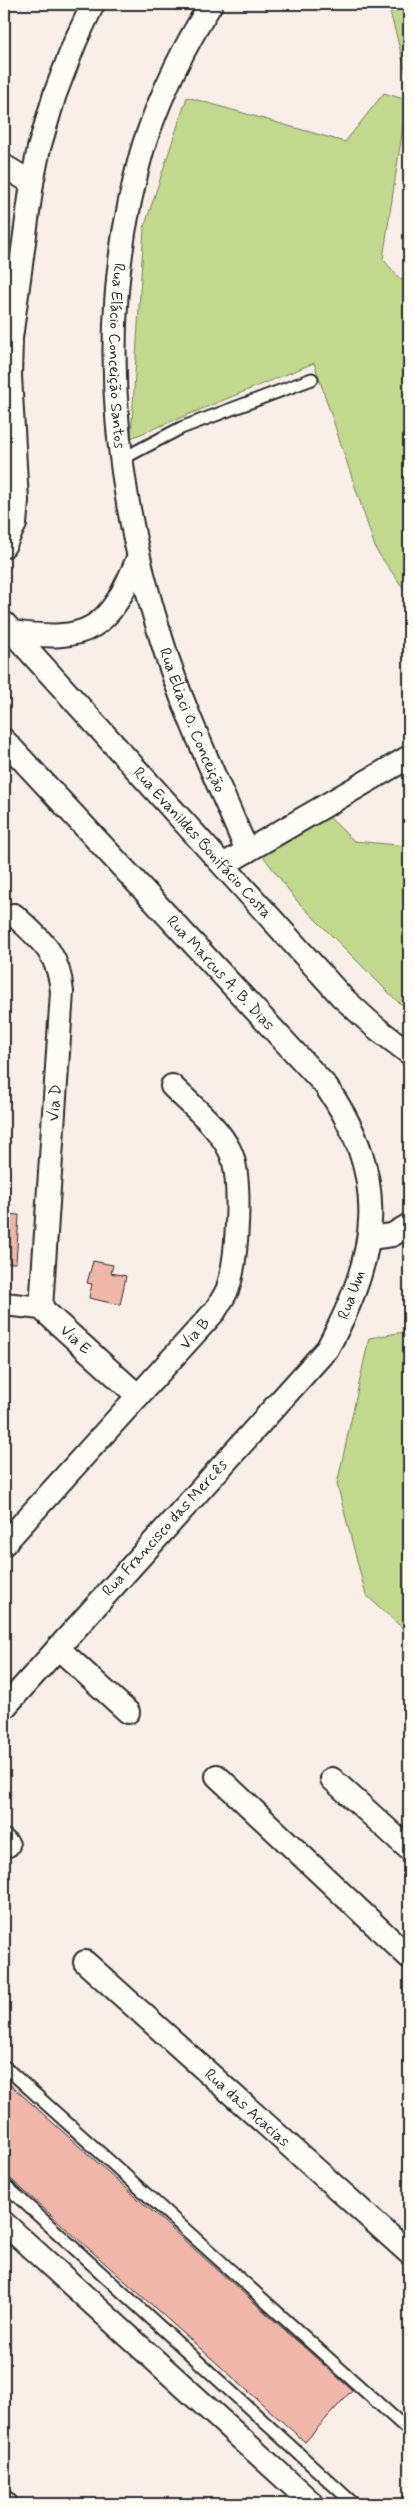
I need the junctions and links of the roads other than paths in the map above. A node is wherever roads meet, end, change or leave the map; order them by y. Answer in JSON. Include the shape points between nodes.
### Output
{"nodes":[{"id":1,"x":211,"y":4,"type":"edge"},
{"id":2,"x":86,"y":7,"type":"edge"},
{"id":3,"x":4,"y":166,"type":"edge"},
{"id":4,"x":32,"y":183,"type":"junction"},
{"id":5,"x":7,"y":374,"type":"edge"},
{"id":6,"x":312,"y":379,"type":"dead end"},
{"id":7,"x":122,"y":459,"type":"junction"},
{"id":8,"x":4,"y":546,"type":"edge"},
{"id":9,"x":138,"y":558,"type":"junction"},
{"id":10,"x":8,"y":628,"type":"edge"},
{"id":11,"x":4,"y":740,"type":"edge"},
{"id":12,"x":409,"y":757,"type":"edge"},
{"id":13,"x":248,"y":851,"type":"junction"},
{"id":14,"x":223,"y":865,"type":"junction"},
{"id":15,"x":14,"y":915,"type":"dead end"},
{"id":16,"x":409,"y":1054,"type":"edge"},
{"id":17,"x":172,"y":1086,"type":"dead end"},
{"id":18,"x":409,"y":1226,"type":"edge"},
{"id":19,"x":370,"y":1238,"type":"junction"},
{"id":20,"x":4,"y":1304,"type":"edge"},
{"id":21,"x":41,"y":1308,"type":"junction"},
{"id":22,"x":327,"y":1349,"type":"joint"},
{"id":23,"x":138,"y":1396,"type":"junction"},
{"id":24,"x":4,"y":1544,"type":"edge"},
{"id":25,"x":58,"y":1648,"type":"junction"},
{"id":26,"x":4,"y":1708,"type":"edge"},
{"id":27,"x":128,"y":1712,"type":"dead end"},
{"id":28,"x":217,"y":1776,"type":"dead end"},
{"id":29,"x":332,"y":1779,"type":"dead end"},
{"id":30,"x":409,"y":1849,"type":"edge"},
{"id":31,"x":409,"y":1957,"type":"edge"},
{"id":32,"x":85,"y":1962,"type":"dead end"},
{"id":33,"x":4,"y":2066,"type":"edge"},
{"id":34,"x":4,"y":2184,"type":"edge"},
{"id":35,"x":4,"y":2223,"type":"edge"},
{"id":36,"x":409,"y":2253,"type":"edge"},
{"id":37,"x":409,"y":2431,"type":"edge"},
{"id":38,"x":313,"y":2504,"type":"edge"},
{"id":39,"x":354,"y":2504,"type":"edge"}],
"edges":[{"from":1,"to":7,"type":"street","name":"Rua Elácio Conceição Santos","via":[[186,47],[146,138],[122,242],[115,346]]},
{"from":2,"to":4,"type":"street","via":[[55,94]]},
{"from":3,"to":4,"type":"street"},
{"from":4,"to":5,"type":"street"},
{"from":5,"to":8,"type":"street","via":[[17,501],[15,524]]},
{"from":6,"to":7,"type":"lane","via":[[181,428]]},
{"from":7,"to":9,"type":"street","name":"Rua Elácio Conceição Santos"},
{"from":9,"to":10,"type":"street","via":[[125,590],[112,610],[89,629],[67,636],[40,636]]},
{"from":9,"to":13,"type":"street","name":"Rua Eliaci O. Conceição","via":[[162,642],[180,690]]},
{"from":10,"to":14,"type":"street","name":"Rua Evanildes Bonifácio Costa"},
{"from":11,"to":19,"type":"street","name":"Rua Marcus A. B. Dias","via":[[325,1085],[342,1108],[355,1134],[366,1169],[371,1204]]},
{"from":12,"to":13,"type":"street"},
{"from":13,"to":14,"type":"street"},
{"from":14,"to":16,"type":"street","name":"Rua Evanildes Bonifácio Costa","via":[[342,997]]},
{"from":15,"to":21,"type":"street","name":"Via D","via":[[47,946],[60,973],[62,992]]},
{"from":17,"to":23,"type":"street","name":"Via B","via":[[221,1136],[236,1165],[238,1181],[232,1268],[227,1290],[215,1312]]},
{"from":18,"to":19,"type":"street","via":[[392,1235]]},
{"from":19,"to":22,"type":"street","name":"Rua Um","via":[[356,1290]]},
{"from":20,"to":21,"type":"street"},
{"from":21,"to":23,"type":"street","name":"Via E"},
{"from":22,"to":25,"type":"street","name":"Rua Francisco das Mercês"},
{"from":23,"to":24,"type":"street","name":"Via B"},
{"from":25,"to":26,"type":"street","name":"Rua Francisco das Mercês"},
{"from":25,"to":27,"type":"street"},
{"from":28,"to":31,"type":"street"},
{"from":29,"to":30,"type":"street"},
{"from":32,"to":36,"type":"street","name":"Rua das Acacias"},
{"from":33,"to":37,"type":"lane"},
{"from":34,"to":39,"type":"lane"},
{"from":35,"to":38,"type":"street"}]}
